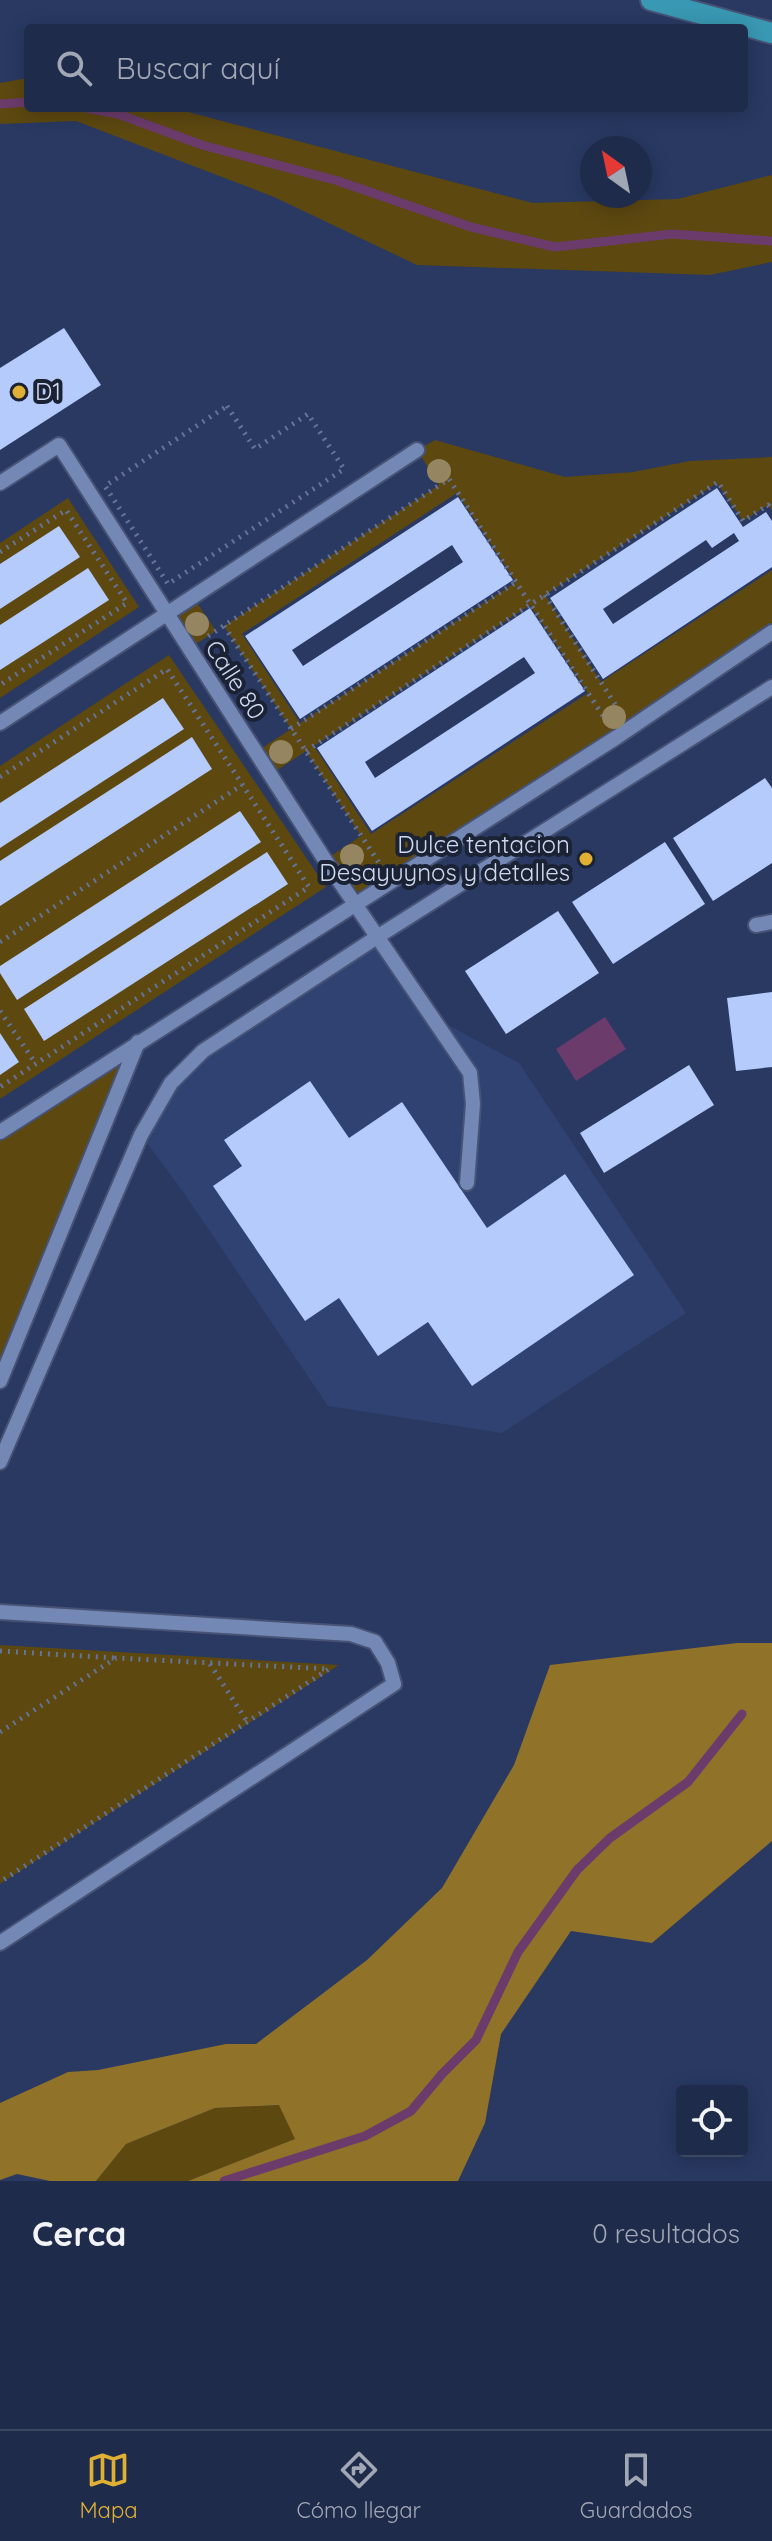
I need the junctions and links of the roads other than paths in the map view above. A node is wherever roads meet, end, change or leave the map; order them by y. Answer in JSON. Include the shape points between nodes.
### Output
{"nodes":[{"id":1,"x":651,"y":0,"type":"edge"},
{"id":2,"x":739,"y":24,"type":"edge"},
{"id":3,"x":748,"y":26,"type":"edge"},
{"id":4,"x":772,"y":33,"type":"edge"},
{"id":5,"x":417,"y":450,"type":"dead end"},
{"id":6,"x":0,"y":483,"type":"edge"},
{"id":7,"x":166,"y":615,"type":"junction"},
{"id":8,"x":772,"y":632,"type":"edge"},
{"id":9,"x":772,"y":687,"type":"edge"},
{"id":10,"x":0,"y":723,"type":"edge"},
{"id":11,"x":355,"y":905,"type":"junction"},
{"id":12,"x":772,"y":922,"type":"edge"},
{"id":13,"x":756,"y":925,"type":"dead end"},
{"id":14,"x":377,"y":937,"type":"junction"},
{"id":15,"x":138,"y":1042,"type":"junction"},
{"id":16,"x":0,"y":1132,"type":"edge"},
{"id":17,"x":467,"y":1183,"type":"dead end"},
{"id":18,"x":0,"y":1381,"type":"edge"},
{"id":19,"x":0,"y":1462,"type":"edge"},
{"id":20,"x":0,"y":1612,"type":"edge"},
{"id":21,"x":0,"y":1943,"type":"edge"}],
"edges":[{"from":1,"to":2,"type":"main road"},
{"from":3,"to":4,"type":"main road"},
{"from":5,"to":7,"type":"street"},
{"from":6,"to":7,"type":"street","name":"Calle 80","via":[[59,445]]},
{"from":7,"to":10,"type":"street"},
{"from":7,"to":11,"type":"street","name":"Calle 80"},
{"from":8,"to":11,"type":"street"},
{"from":9,"to":14,"type":"street"},
{"from":11,"to":14,"type":"street","name":"Calle 80"},
{"from":11,"to":15,"type":"street"},
{"from":12,"to":13,"type":"street"},
{"from":14,"to":17,"type":"street","name":"Calle 80","via":[[470,1073]]},
{"from":14,"to":19,"type":"street","via":[[203,1051],[171,1083],[141,1135]]},
{"from":15,"to":16,"type":"street"},
{"from":15,"to":18,"type":"street"},
{"from":20,"to":21,"type":"street","via":[[351,1634],[375,1642],[394,1684]]}]}
